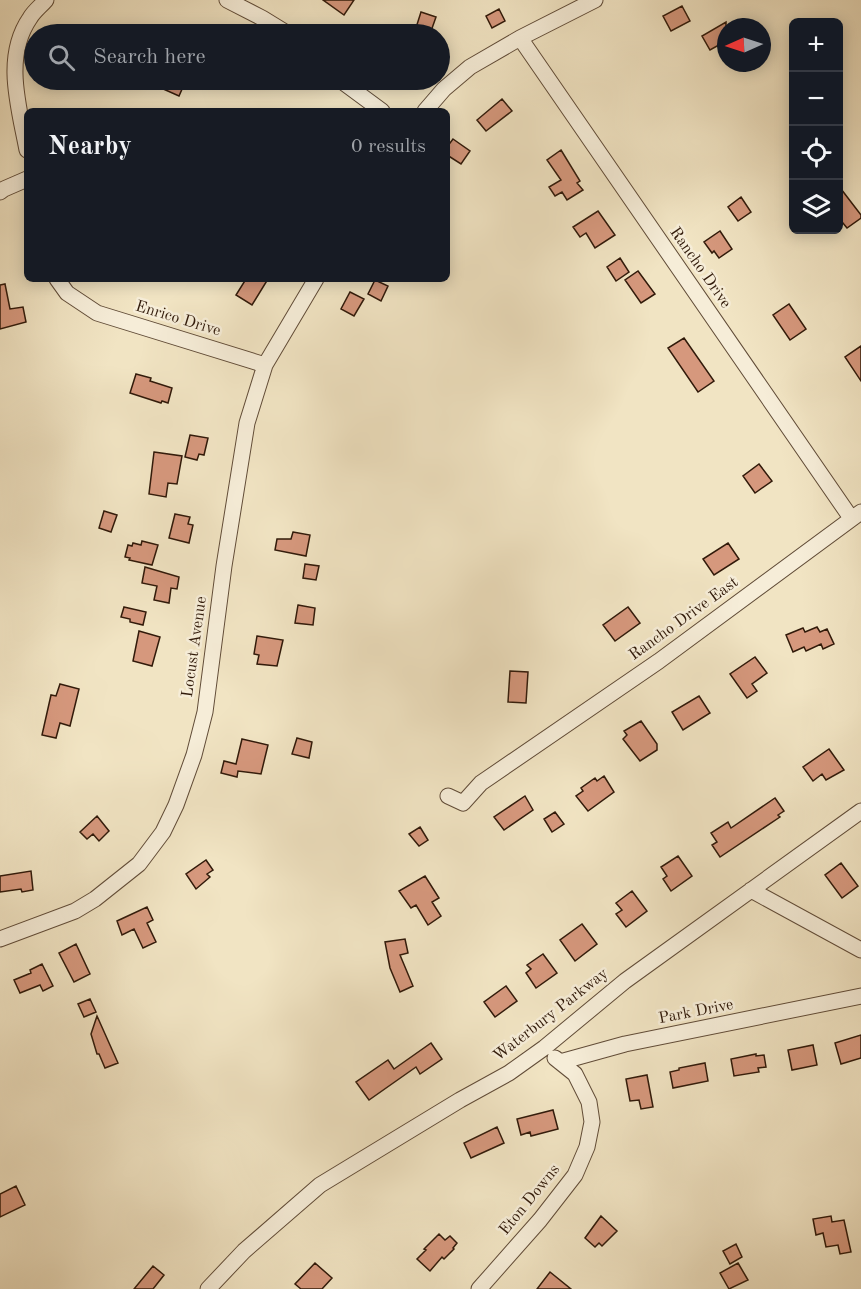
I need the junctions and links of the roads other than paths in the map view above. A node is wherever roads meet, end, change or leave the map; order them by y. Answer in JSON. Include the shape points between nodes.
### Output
{"nodes":[{"id":1,"x":46,"y":0,"type":"edge"},
{"id":2,"x":227,"y":0,"type":"edge"},
{"id":3,"x":595,"y":0,"type":"edge"},
{"id":4,"x":27,"y":24,"type":"edge"},
{"id":5,"x":272,"y":24,"type":"edge"},
{"id":6,"x":24,"y":29,"type":"edge"},
{"id":7,"x":520,"y":38,"type":"junction"},
{"id":8,"x":450,"y":84,"type":"edge"},
{"id":9,"x":354,"y":90,"type":"edge"},
{"id":10,"x":443,"y":90,"type":"edge"},
{"id":11,"x":378,"y":108,"type":"edge"},
{"id":12,"x":428,"y":108,"type":"edge"},
{"id":13,"x":24,"y":135,"type":"edge"},
{"id":14,"x":24,"y":180,"type":"edge"},
{"id":15,"x":0,"y":192,"type":"edge"},
{"id":16,"x":59,"y":282,"type":"edge"},
{"id":17,"x":314,"y":282,"type":"edge"},
{"id":18,"x":265,"y":365,"type":"junction"},
{"id":19,"x":856,"y":515,"type":"edge"},
{"id":20,"x":448,"y":796,"type":"dead end"},
{"id":21,"x":861,"y":811,"type":"edge"},
{"id":22,"x":751,"y":890,"type":"junction"},
{"id":23,"x":0,"y":939,"type":"edge"},
{"id":24,"x":861,"y":950,"type":"edge"},
{"id":25,"x":861,"y":996,"type":"edge"},
{"id":26,"x":544,"y":1048,"type":"junction"},
{"id":27,"x":560,"y":1062,"type":"junction"},
{"id":28,"x":208,"y":1289,"type":"edge"},
{"id":29,"x":479,"y":1289,"type":"edge"}],
"edges":[{"from":1,"to":4,"type":"street"},
{"from":2,"to":5,"type":"street"},
{"from":3,"to":7,"type":"street"},
{"from":6,"to":13,"type":"street","via":[[15,61],[15,90]]},
{"from":7,"to":8,"type":"street","via":[[470,67]]},
{"from":7,"to":19,"type":"street","name":"Rancho Drive"},
{"from":9,"to":11,"type":"street"},
{"from":10,"to":12,"type":"street"},
{"from":14,"to":15,"type":"street"},
{"from":16,"to":18,"type":"street","name":"Enrico Drive","via":[[67,293],[97,313]]},
{"from":17,"to":18,"type":"street","name":"Locust Avenue"},
{"from":18,"to":23,"type":"street","name":"Locust Avenue","via":[[247,423],[205,712],[176,805],[163,832],[139,864],[95,899],[75,911]]},
{"from":19,"to":20,"type":"street","name":"Rancho Drive East","via":[[659,661],[481,783],[463,802]]},
{"from":21,"to":22,"type":"street","name":"Waterbury Parkway"},
{"from":22,"to":24,"type":"street"},
{"from":22,"to":26,"type":"street","name":"Waterbury Parkway","via":[[625,981]]},
{"from":25,"to":27,"type":"street","name":"Park Drive","via":[[625,1044]]},
{"from":26,"to":27,"type":"street"},
{"from":26,"to":28,"type":"street","name":"Waterbury Parkway","via":[[509,1073],[320,1185],[244,1251]]},
{"from":27,"to":29,"type":"street","name":"Eton Downs","via":[[575,1074],[589,1102],[592,1122],[587,1147],[575,1175]]}]}
